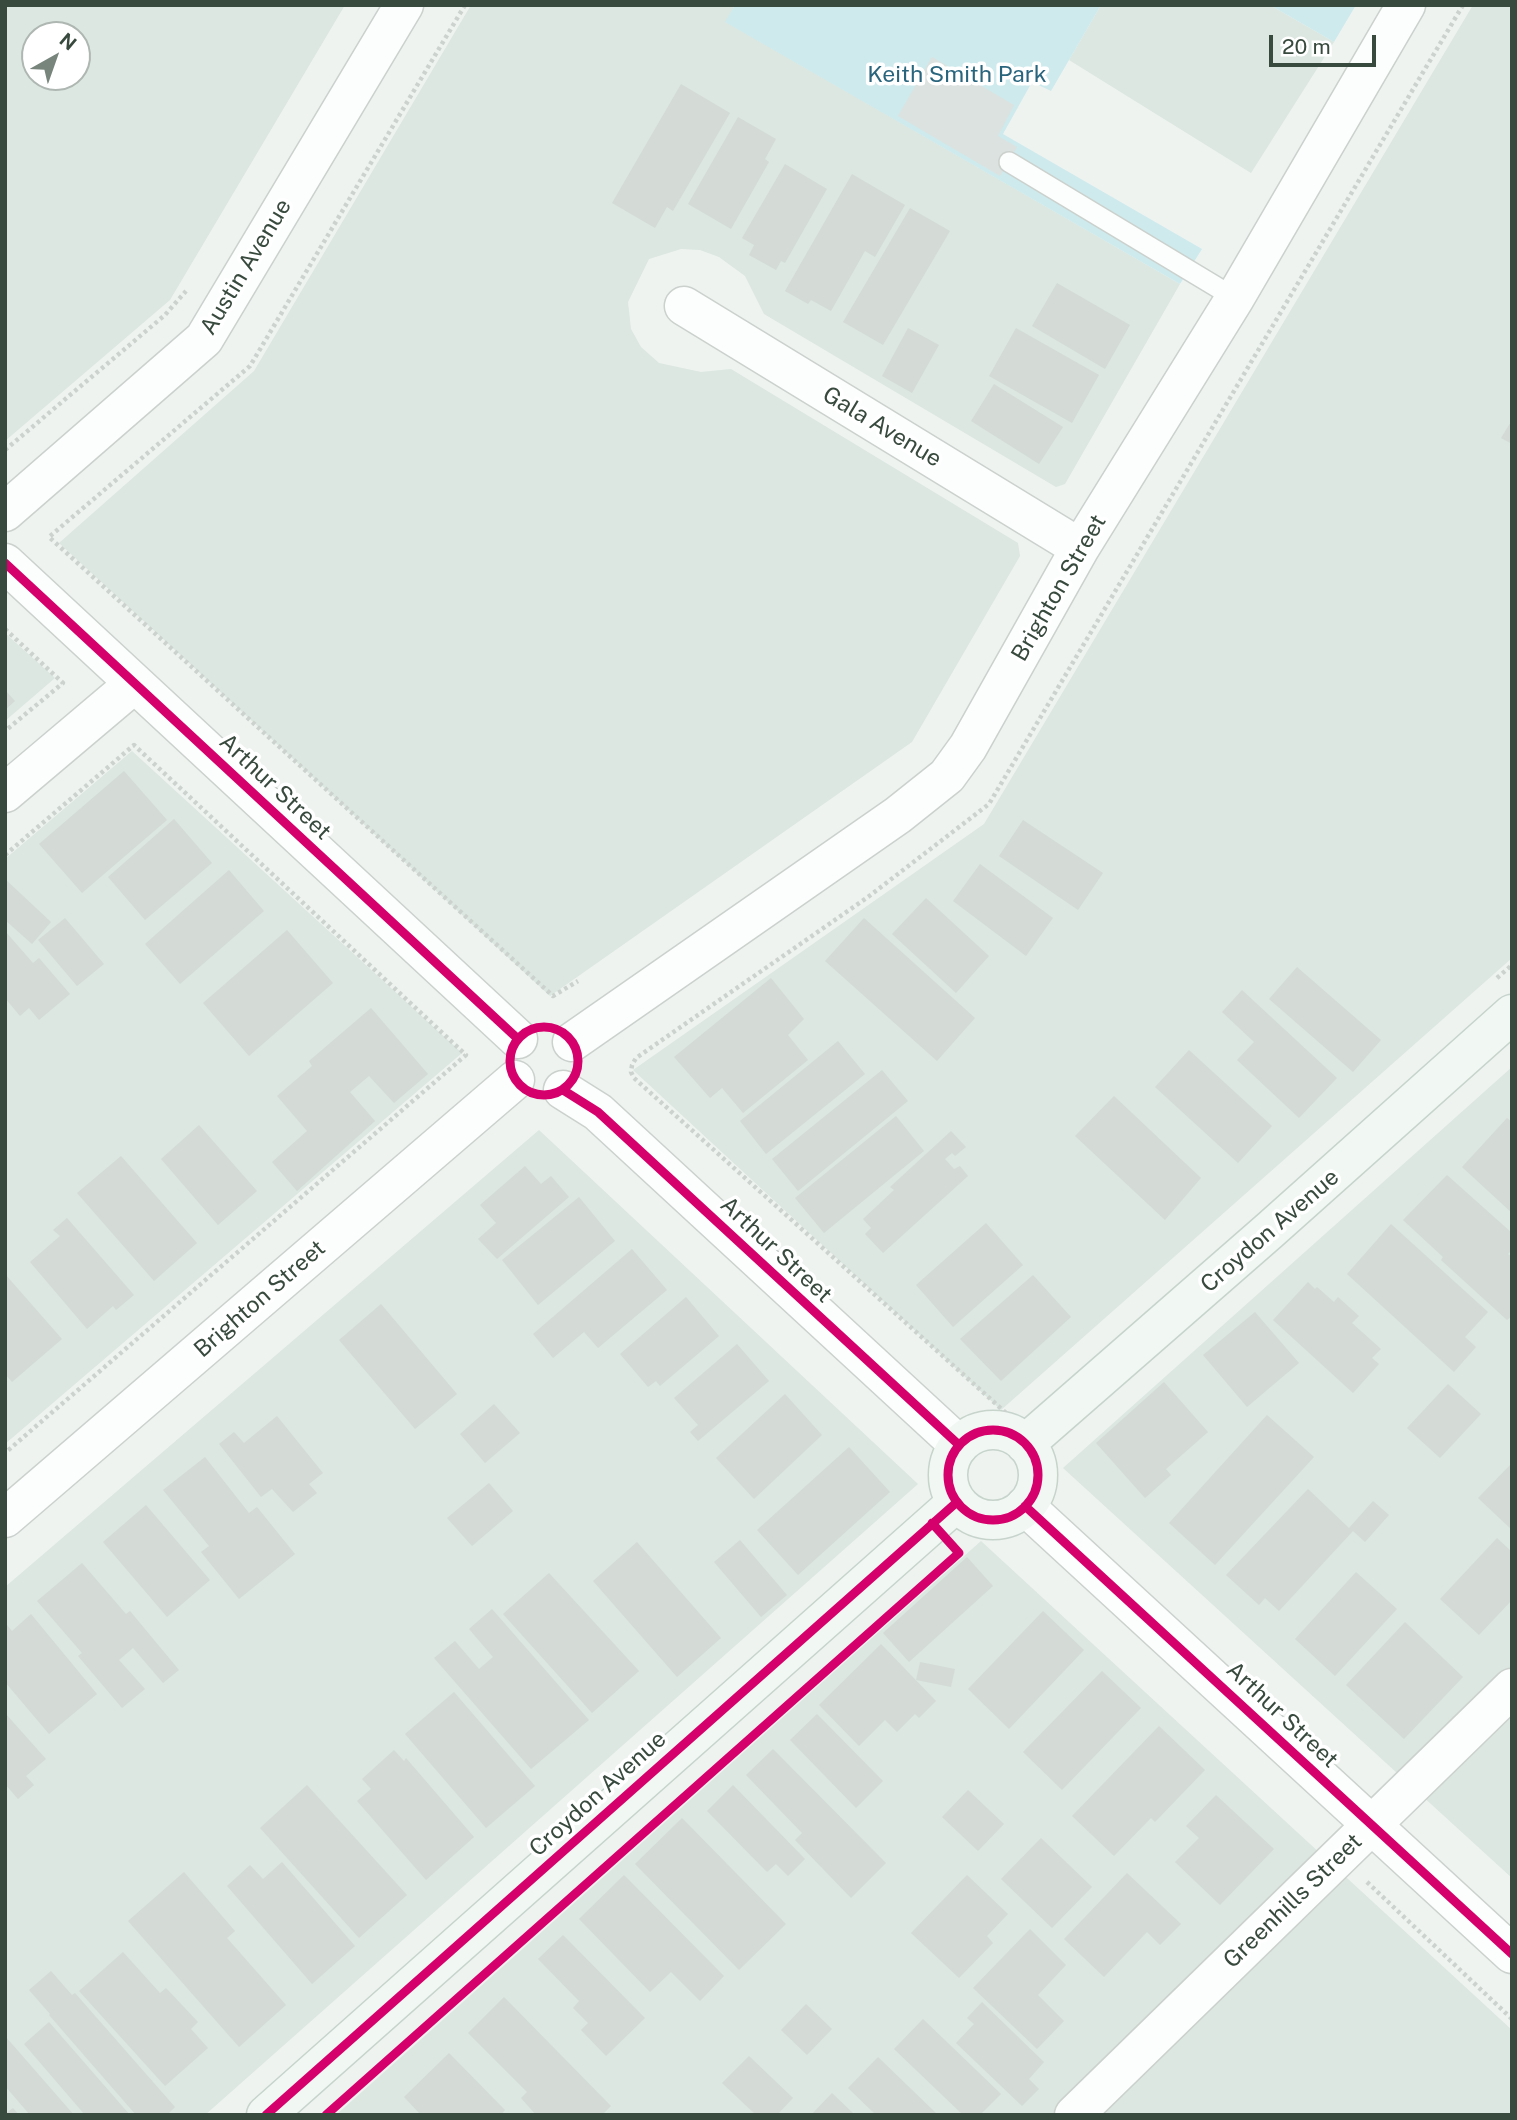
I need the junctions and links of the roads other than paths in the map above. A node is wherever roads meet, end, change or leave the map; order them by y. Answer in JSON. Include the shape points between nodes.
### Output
{"nodes":[{"id":1,"x":404,"y":5,"type":"edge"},
{"id":2,"x":1406,"y":5,"type":"edge"},
{"id":3,"x":1009,"y":162,"type":"dead end"},
{"id":4,"x":1235,"y":298,"type":"junction"},
{"id":5,"x":684,"y":306,"type":"dead end"},
{"id":6,"x":5,"y":512,"type":"edge"},
{"id":7,"x":1080,"y":548,"type":"junction"},
{"id":8,"x":5,"y":563,"type":"edge"},
{"id":9,"x":134,"y":684,"type":"junction"},
{"id":10,"x":5,"y":793,"type":"edge"},
{"id":11,"x":1512,"y":1014,"type":"edge"},
{"id":12,"x":518,"y":1039,"type":"junction"},
{"id":13,"x":572,"y":1042,"type":"junction"},
{"id":14,"x":515,"y":1080,"type":"junction"},
{"id":15,"x":563,"y":1090,"type":"junction"},
{"id":16,"x":1016,"y":1429,"type":"junction"},
{"id":17,"x":959,"y":1445,"type":"junction"},
{"id":18,"x":957,"y":1502,"type":"junction"},
{"id":19,"x":1025,"y":1506,"type":"junction"},
{"id":20,"x":5,"y":1518,"type":"edge"},
{"id":21,"x":1512,"y":1688,"type":"edge"},
{"id":22,"x":1372,"y":1825,"type":"junction"},
{"id":23,"x":1512,"y":1954,"type":"edge"},
{"id":24,"x":266,"y":2115,"type":"edge"},
{"id":25,"x":1074,"y":2115,"type":"edge"}],
"edges":[{"from":1,"to":6,"type":"street","name":"Austin Avenue","via":[[204,338]]},
{"from":2,"to":4,"type":"street","name":"Brighton Street"},
{"from":3,"to":4,"type":"lane"},
{"from":4,"to":7,"type":"street","name":"Brighton Street"},
{"from":5,"to":7,"type":"street","name":"Gala Avenue"},
{"from":7,"to":13,"type":"street","name":"Brighton Street","via":[[968,747],[947,776]]},
{"from":8,"to":9,"type":"street","name":"Arthur Street"},
{"from":9,"to":10,"type":"street"},
{"from":9,"to":12,"type":"street","name":"Arthur Street"},
{"from":11,"to":16,"type":"street","name":"Croydon Avenue","via":[[1280,1222]]},
{"from":12,"to":13,"type":"street","via":[[534,1028],[545,1027],[565,1034]]},
{"from":12,"to":14,"type":"street","via":[[509,1059]]},
{"from":13,"to":15,"type":"street","via":[[579,1062],[577,1073]]},
{"from":14,"to":15,"type":"street","via":[[521,1088],[542,1096]]},
{"from":14,"to":20,"type":"street","name":"Brighton Street"},
{"from":15,"to":17,"type":"street","name":"Arthur Street","via":[[598,1112]]},
{"from":16,"to":17,"type":"street","via":[[1013,1435],[984,1431]]},
{"from":16,"to":19,"type":"street","via":[[1033,1455],[1037,1482]]},
{"from":17,"to":18,"type":"street","via":[[948,1467]]},
{"from":18,"to":19,"type":"street","via":[[983,1519],[1013,1515]]},
{"from":18,"to":24,"type":"street","name":"Croydon Avenue"},
{"from":19,"to":22,"type":"street","name":"Arthur Street"},
{"from":21,"to":22,"type":"street","name":"Greenhills Street"},
{"from":22,"to":23,"type":"street","name":"Arthur Street"},
{"from":22,"to":25,"type":"street","name":"Greenhills Street"}]}
